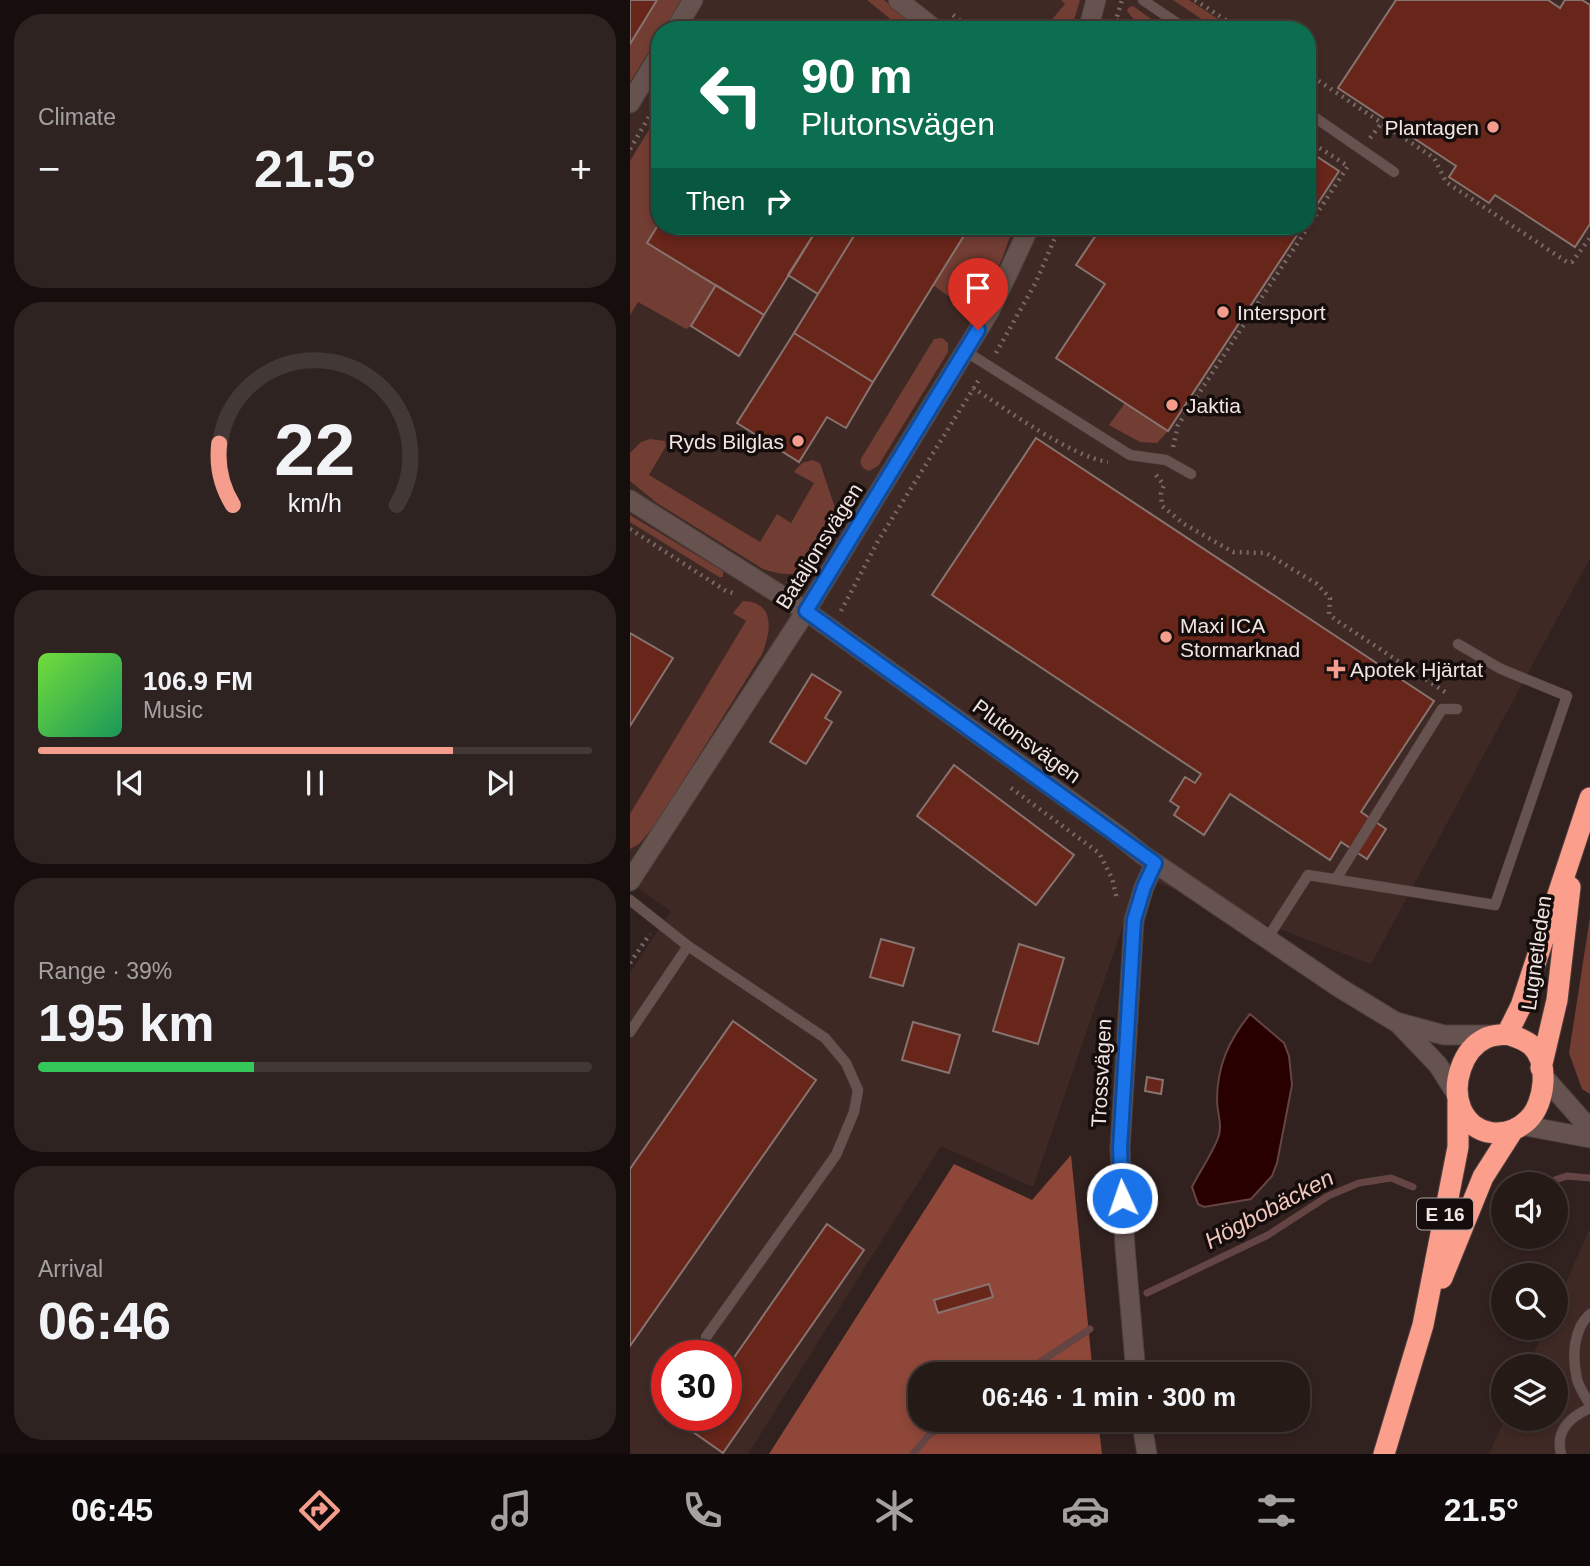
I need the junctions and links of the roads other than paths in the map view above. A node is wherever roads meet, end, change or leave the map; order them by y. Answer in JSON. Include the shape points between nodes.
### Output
{"nodes":[{"id":1,"x":694,"y":0,"type":"edge"},
{"id":2,"x":898,"y":0,"type":"edge"},
{"id":3,"x":1097,"y":0,"type":"edge"},
{"id":4,"x":1143,"y":0,"type":"edge"},
{"id":5,"x":681,"y":21,"type":"edge"},
{"id":6,"x":925,"y":21,"type":"edge"},
{"id":7,"x":1091,"y":21,"type":"edge"},
{"id":8,"x":1174,"y":21,"type":"edge"},
{"id":9,"x":651,"y":69,"type":"edge"},
{"id":10,"x":630,"y":103,"type":"edge"},
{"id":11,"x":1316,"y":119,"type":"edge"},
{"id":12,"x":1394,"y":173,"type":"dead end"},
{"id":13,"x":1026,"y":235,"type":"edge"},
{"id":14,"x":965,"y":351,"type":"junction"},
{"id":15,"x":1191,"y":474,"type":"dead end"},
{"id":16,"x":630,"y":500,"type":"edge"},
{"id":17,"x":806,"y":611,"type":"junction"},
{"id":18,"x":1458,"y":644,"type":"dead end"},
{"id":19,"x":1457,"y":709,"type":"road end"},
{"id":20,"x":1590,"y":798,"type":"edge"},
{"id":21,"x":1576,"y":844,"type":"junction"},
{"id":22,"x":1155,"y":863,"type":"junction"},
{"id":23,"x":1336,"y":879,"type":"junction"},
{"id":24,"x":630,"y":881,"type":"edge"},
{"id":25,"x":630,"y":900,"type":"edge"},
{"id":26,"x":1267,"y":939,"type":"junction"},
{"id":27,"x":688,"y":946,"type":"junction"},
{"id":28,"x":1396,"y":1022,"type":"junction"},
{"id":29,"x":630,"y":1032,"type":"edge"},
{"id":30,"x":1500,"y":1035,"type":"junction"},
{"id":31,"x":1542,"y":1072,"type":"junction"},
{"id":32,"x":1458,"y":1099,"type":"junction"},
{"id":33,"x":1517,"y":1128,"type":"junction"},
{"id":34,"x":1590,"y":1129,"type":"edge"},
{"id":35,"x":1590,"y":1138,"type":"edge"},
{"id":36,"x":1590,"y":1314,"type":"edge"},
{"id":37,"x":1423,"y":1325,"type":"junction"},
{"id":38,"x":706,"y":1337,"type":"dead end"},
{"id":39,"x":1135,"y":1362,"type":"edge"},
{"id":40,"x":1590,"y":1406,"type":"edge"},
{"id":41,"x":1143,"y":1432,"type":"edge"},
{"id":42,"x":1147,"y":1454,"type":"edge"},
{"id":43,"x":1384,"y":1454,"type":"edge"},
{"id":44,"x":1561,"y":1454,"type":"edge"}],
"edges":[{"from":1,"to":5,"type":"street"},
{"from":2,"to":6,"type":"street"},
{"from":3,"to":7,"type":"street"},
{"from":4,"to":8,"type":"lane"},
{"from":9,"to":10,"type":"street"},
{"from":11,"to":12,"type":"lane"},
{"from":13,"to":14,"type":"street","name":"Bataljonsvägen","via":[[991,309]]},
{"from":14,"to":15,"type":"lane","via":[[1130,454],[1166,460]]},
{"from":14,"to":17,"type":"street","name":"Bataljonsvägen"},
{"from":16,"to":17,"type":"street","name":"Plutonsvägen"},
{"from":17,"to":22,"type":"street","name":"Plutonsvägen"},
{"from":17,"to":24,"type":"street","name":"Bataljonsvägen"},
{"from":18,"to":23,"type":"lane","via":[[1502,669],[1567,696],[1495,905]]},
{"from":19,"to":23,"type":"lane","via":[[1442,709]]},
{"from":20,"to":21,"type":"highway","name":"Lugnetleden","number":"E 16"},
{"from":21,"to":30,"type":"highway","name":"Lugnetleden","number":"E 16","via":[[1521,1006]]},
{"from":21,"to":31,"type":"highway","name":"Lugnetleden","number":"E 16","via":[[1557,1000]]},
{"from":22,"to":26,"type":"street","name":"Plutonsvägen"},
{"from":22,"to":39,"type":"street","name":"Trossvägen","via":[[1134,920],[1120,1149]]},
{"from":23,"to":26,"type":"lane","via":[[1308,875]]},
{"from":25,"to":27,"type":"lane"},
{"from":26,"to":28,"type":"street","name":"Plutonsvägen"},
{"from":27,"to":29,"type":"lane"},
{"from":27,"to":38,"type":"lane","via":[[825,1038],[846,1063],[858,1090],[836,1155]]},
{"from":28,"to":30,"type":"street","name":"Plutonsvägen","via":[[1444,1035]]},
{"from":28,"to":32,"type":"street","name":"Plutonsvägen","via":[[1438,1065]]},
{"from":30,"to":31,"type":"highway","via":[[1521,1038],[1531,1045]]},
{"from":30,"to":32,"type":"highway","number":"E 16","via":[[1480,1041],[1463,1062]]},
{"from":31,"to":33,"type":"highway","number":"E 16","via":[[1538,1105]]},
{"from":31,"to":34,"type":"street"},
{"from":32,"to":33,"type":"highway","via":[[1469,1123],[1480,1130],[1498,1134]]},
{"from":32,"to":37,"type":"highway","number":"E 16","via":[[1458,1147]]},
{"from":33,"to":35,"type":"street"},
{"from":33,"to":37,"type":"highway","number":"E 16","via":[[1483,1177]]},
{"from":36,"to":40,"type":"lane","via":[[1574,1343],[1577,1381]]},
{"from":37,"to":43,"type":"highway","number":"E 16"},
{"from":40,"to":44,"type":"lane","via":[[1563,1429],[1558,1444]]},
{"from":41,"to":42,"type":"street"}]}
